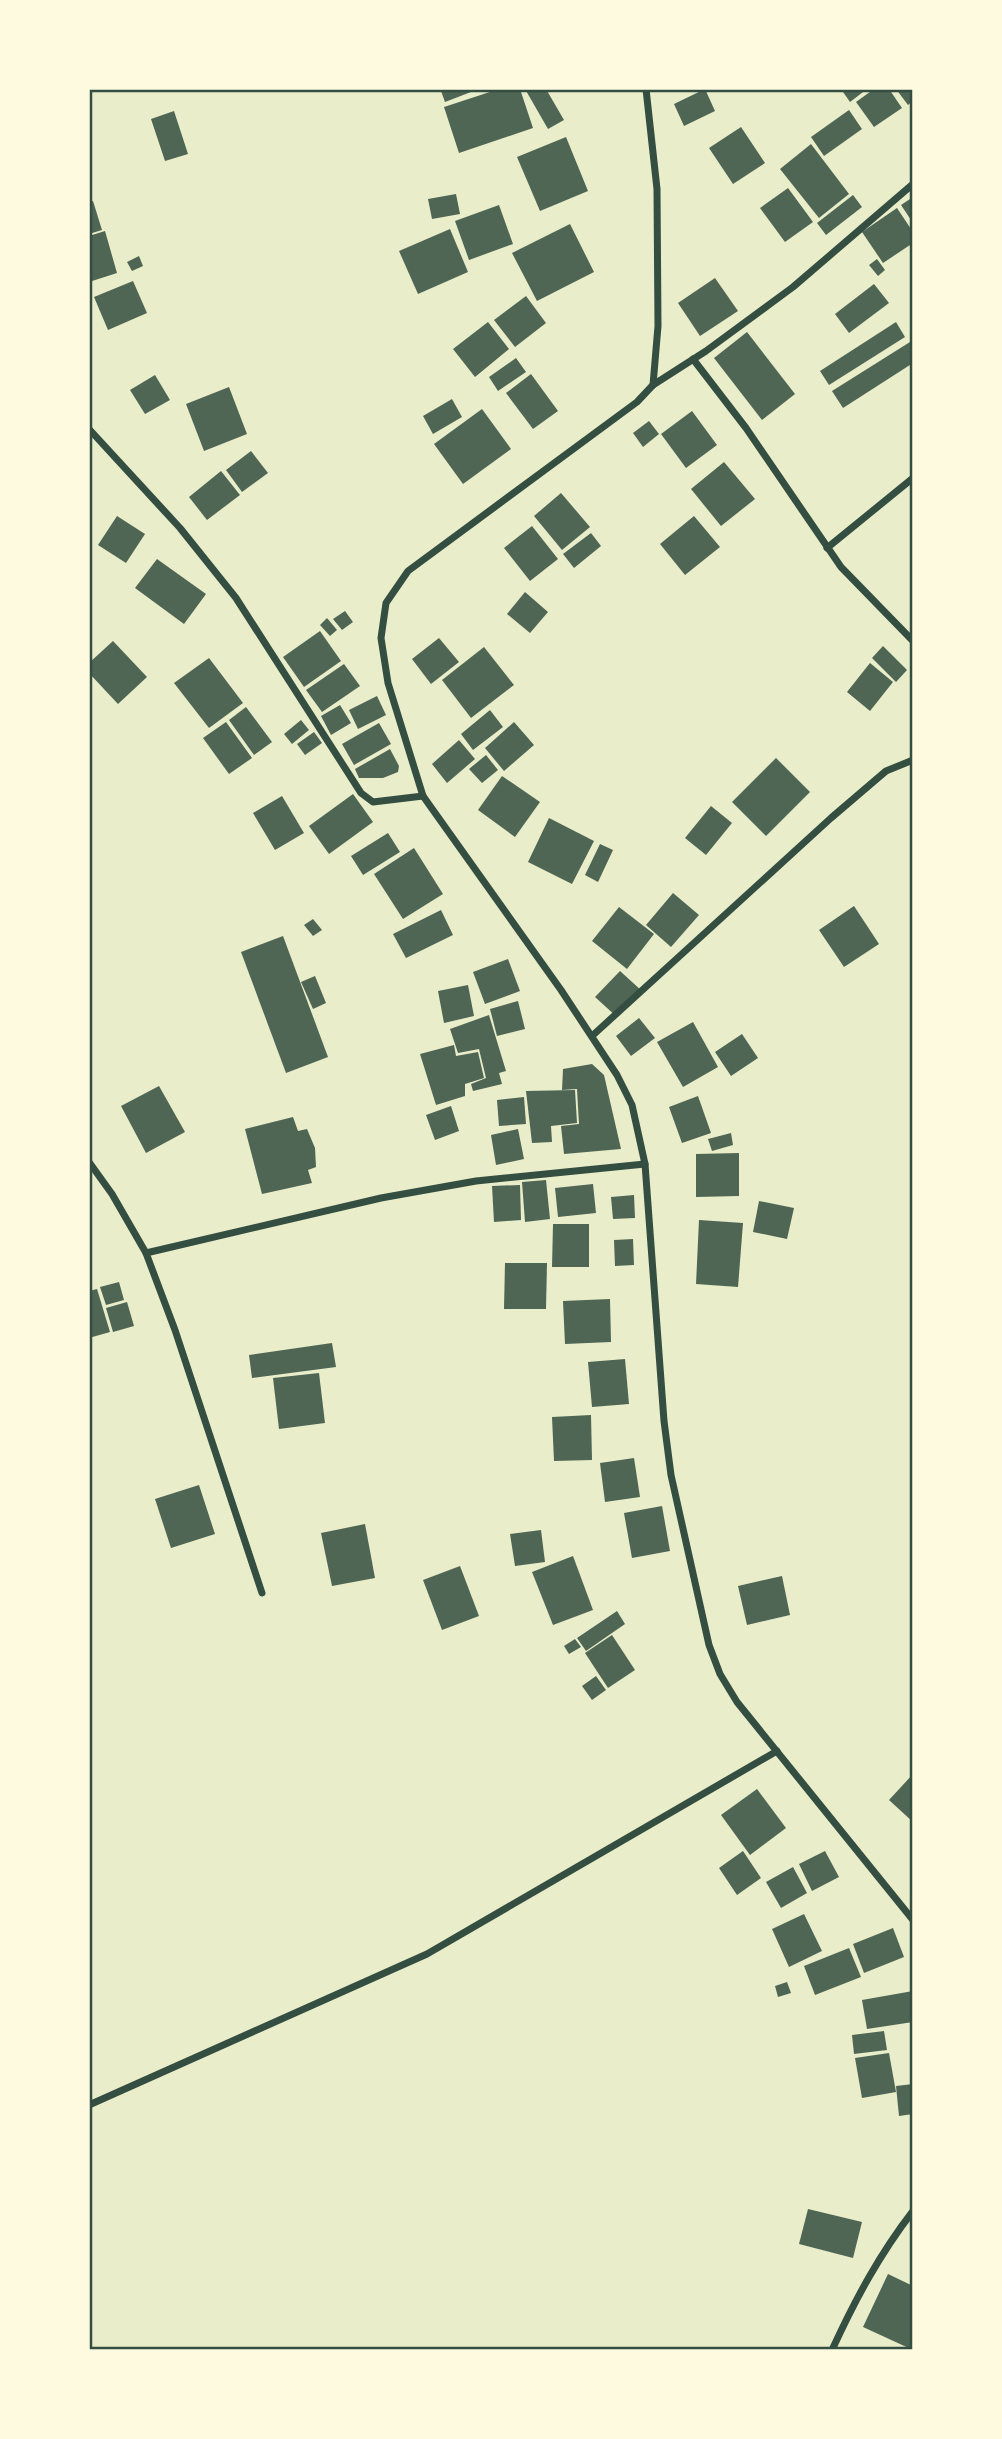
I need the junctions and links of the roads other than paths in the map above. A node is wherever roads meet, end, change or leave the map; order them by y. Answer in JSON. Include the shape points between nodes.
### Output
{"nodes":[{"id":1,"x":646,"y":89,"type":"edge"},
{"id":2,"x":913,"y":184,"type":"edge"},
{"id":3,"x":693,"y":359,"type":"junction"},
{"id":4,"x":653,"y":385,"type":"junction"},
{"id":5,"x":89,"y":429,"type":"edge"},
{"id":6,"x":913,"y":478,"type":"edge"},
{"id":7,"x":827,"y":548,"type":"junction"},
{"id":8,"x":913,"y":641,"type":"edge"},
{"id":9,"x":913,"y":760,"type":"edge"},
{"id":10,"x":423,"y":796,"type":"junction"},
{"id":11,"x":592,"y":1036,"type":"junction"},
{"id":12,"x":89,"y":1162,"type":"edge"},
{"id":13,"x":645,"y":1164,"type":"junction"},
{"id":14,"x":146,"y":1253,"type":"junction"},
{"id":15,"x":262,"y":1593,"type":"dead end"},
{"id":16,"x":777,"y":1751,"type":"junction"},
{"id":17,"x":913,"y":1920,"type":"edge"},
{"id":18,"x":89,"y":2105,"type":"edge"},
{"id":19,"x":913,"y":2211,"type":"edge"},
{"id":20,"x":832,"y":2350,"type":"edge"}],
"edges":[{"from":1,"to":4,"type":"street","via":[[657,189],[658,326]]},
{"from":2,"to":3,"type":"street","via":[[793,287]]},
{"from":3,"to":4,"type":"street"},
{"from":3,"to":7,"type":"street"},
{"from":4,"to":10,"type":"street","via":[[637,402],[408,571],[386,603],[381,638],[388,683]]},
{"from":5,"to":10,"type":"street","via":[[180,528],[236,598],[360,793],[373,802]]},
{"from":6,"to":7,"type":"street"},
{"from":7,"to":8,"type":"street"},
{"from":9,"to":11,"type":"street","via":[[886,771],[831,818]]},
{"from":10,"to":11,"type":"street"},
{"from":11,"to":13,"type":"street","via":[[632,1105]]},
{"from":12,"to":14,"type":"street"},
{"from":13,"to":14,"type":"street","via":[[476,1181],[381,1198]]},
{"from":13,"to":16,"type":"street","via":[[664,1421],[671,1475],[703,1619],[720,1674]]},
{"from":14,"to":15,"type":"street"},
{"from":16,"to":17,"type":"street"},
{"from":16,"to":18,"type":"street","via":[[427,1954]]},
{"from":19,"to":20,"type":"street","via":[[863,2283]]}]}
